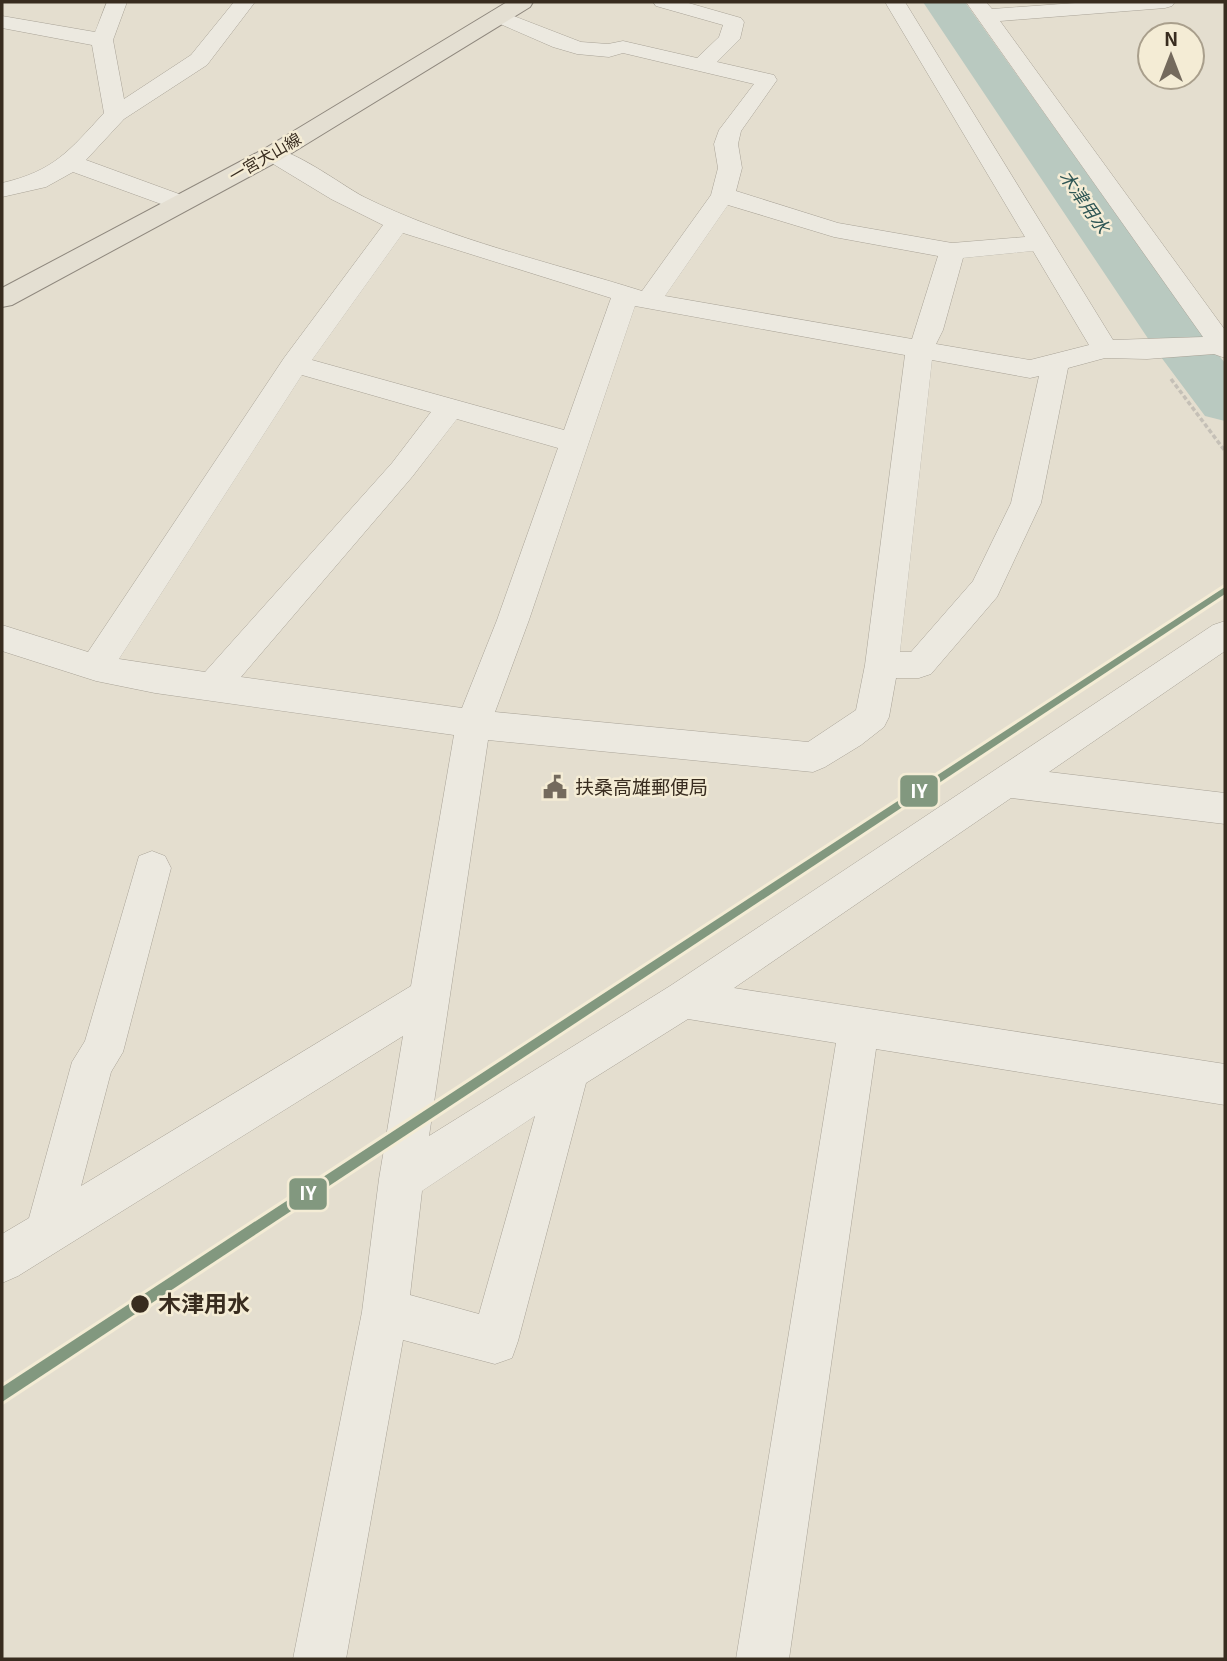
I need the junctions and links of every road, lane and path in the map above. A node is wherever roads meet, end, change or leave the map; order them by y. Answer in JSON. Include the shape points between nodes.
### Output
{"nodes":[{"id":1,"x":117,"y":2,"type":"edge"},
{"id":2,"x":245,"y":2,"type":"edge"},
{"id":3,"x":522,"y":2,"type":"edge"},
{"id":4,"x":663,"y":2,"type":"edge"},
{"id":5,"x":895,"y":2,"type":"edge"},
{"id":6,"x":1165,"y":2,"type":"edge"},
{"id":7,"x":1034,"y":6,"type":"edge"},
{"id":8,"x":981,"y":9,"type":"edge"},
{"id":9,"x":498,"y":16,"type":"junction"},
{"id":10,"x":2,"y":22,"type":"edge"},
{"id":11,"x":102,"y":40,"type":"junction"},
{"id":12,"x":703,"y":64,"type":"junction"},
{"id":13,"x":116,"y":114,"type":"junction"},
{"id":14,"x":273,"y":154,"type":"junction"},
{"id":15,"x":71,"y":163,"type":"junction"},
{"id":16,"x":2,"y":190,"type":"edge"},
{"id":17,"x":723,"y":195,"type":"junction"},
{"id":18,"x":181,"y":203,"type":"junction"},
{"id":19,"x":398,"y":223,"type":"junction"},
{"id":20,"x":1043,"y":243,"type":"junction"},
{"id":21,"x":952,"y":251,"type":"junction"},
{"id":22,"x":637,"y":297,"type":"junction"},
{"id":23,"x":2,"y":299,"type":"edge"},
{"id":24,"x":1223,"y":345,"type":"edge"},
{"id":25,"x":1105,"y":349,"type":"junction"},
{"id":26,"x":919,"y":351,"type":"junction"},
{"id":27,"x":1055,"y":364,"type":"junction"},
{"id":28,"x":294,"y":365,"type":"junction"},
{"id":29,"x":449,"y":409,"type":"junction"},
{"id":30,"x":573,"y":442,"type":"junction"},
{"id":31,"x":1225,"y":634,"type":"edge"},
{"id":32,"x":2,"y":638,"type":"edge"},
{"id":33,"x":882,"y":665,"type":"junction"},
{"id":34,"x":96,"y":668,"type":"junction"},
{"id":35,"x":213,"y":686,"type":"junction"},
{"id":36,"x":473,"y":724,"type":"junction"},
{"id":37,"x":1006,"y":782,"type":"junction"},
{"id":38,"x":1225,"y":809,"type":"edge"},
{"id":39,"x":152,"y":868,"type":"dead end"},
{"id":40,"x":431,"y":996,"type":"junction"},
{"id":41,"x":684,"y":999,"type":"junction"},
{"id":42,"x":859,"y":1025,"type":"junction"},
{"id":43,"x":569,"y":1070,"type":"junction"},
{"id":44,"x":1225,"y":1085,"type":"edge"},
{"id":45,"x":401,"y":1179,"type":"junction"},
{"id":46,"x":47,"y":1232,"type":"junction"},
{"id":47,"x":2,"y":1260,"type":"edge"},
{"id":48,"x":385,"y":1312,"type":"junction"},
{"id":49,"x":319,"y":1659,"type":"edge"},
{"id":50,"x":762,"y":1659,"type":"edge"}],
"edges":[{"from":1,"to":11,"type":"street"},
{"from":2,"to":13,"type":"street","via":[[199,60]]},
{"from":3,"to":9,"type":"main road","name":"一宮犬山線"},
{"from":4,"to":12,"type":"street","via":[[734,22],[729,39]]},
{"from":5,"to":20,"type":"street"},
{"from":6,"to":7,"type":"street"},
{"from":7,"to":8,"type":"street"},
{"from":8,"to":24,"type":"street"},
{"from":9,"to":12,"type":"street","via":[[586,51],[604,53],[623,47]]},
{"from":9,"to":14,"type":"main road","name":"一宮犬山線"},
{"from":10,"to":11,"type":"street"},
{"from":11,"to":13,"type":"street"},
{"from":12,"to":17,"type":"street","via":[[766,80],[730,130],[726,144],[730,168]]},
{"from":13,"to":15,"type":"street"},
{"from":14,"to":18,"type":"main road","name":"一宮犬山線"},
{"from":14,"to":19,"type":"street"},
{"from":15,"to":16,"type":"street","via":[[38,182]]},
{"from":15,"to":18,"type":"street"},
{"from":17,"to":21,"type":"street","via":[[834,230]]},
{"from":17,"to":22,"type":"street"},
{"from":18,"to":23,"type":"main road","name":"一宮犬山線"},
{"from":19,"to":22,"type":"street"},
{"from":19,"to":28,"type":"street"},
{"from":20,"to":21,"type":"street"},
{"from":20,"to":25,"type":"street"},
{"from":21,"to":26,"type":"street","via":[[930,330]]},
{"from":22,"to":26,"type":"street"},
{"from":22,"to":30,"type":"street"},
{"from":24,"to":25,"type":"street"},
{"from":25,"to":27,"type":"street"},
{"from":26,"to":27,"type":"street","via":[[1030,369]]},
{"from":26,"to":33,"type":"street"},
{"from":27,"to":33,"type":"street","via":[[1026,503],[986,588],[919,665]]},
{"from":28,"to":29,"type":"street"},
{"from":28,"to":34,"type":"street"},
{"from":29,"to":30,"type":"street"},
{"from":29,"to":35,"type":"street","via":[[402,470]]},
{"from":30,"to":36,"type":"street"},
{"from":31,"to":37,"type":"street"},
{"from":32,"to":34,"type":"street"},
{"from":33,"to":36,"type":"street","via":[[872,716],[813,757]]},
{"from":34,"to":35,"type":"street"},
{"from":35,"to":36,"type":"street"},
{"from":36,"to":40,"type":"street"},
{"from":37,"to":38,"type":"street"},
{"from":37,"to":41,"type":"street"},
{"from":39,"to":46,"type":"street"},
{"from":40,"to":45,"type":"street"},
{"from":40,"to":46,"type":"street"},
{"from":41,"to":42,"type":"street"},
{"from":41,"to":43,"type":"street"},
{"from":42,"to":44,"type":"street"},
{"from":42,"to":50,"type":"street"},
{"from":43,"to":45,"type":"street"},
{"from":43,"to":48,"type":"street","via":[[495,1341]]},
{"from":45,"to":48,"type":"street"},
{"from":46,"to":47,"type":"street"},
{"from":48,"to":49,"type":"street"}]}
